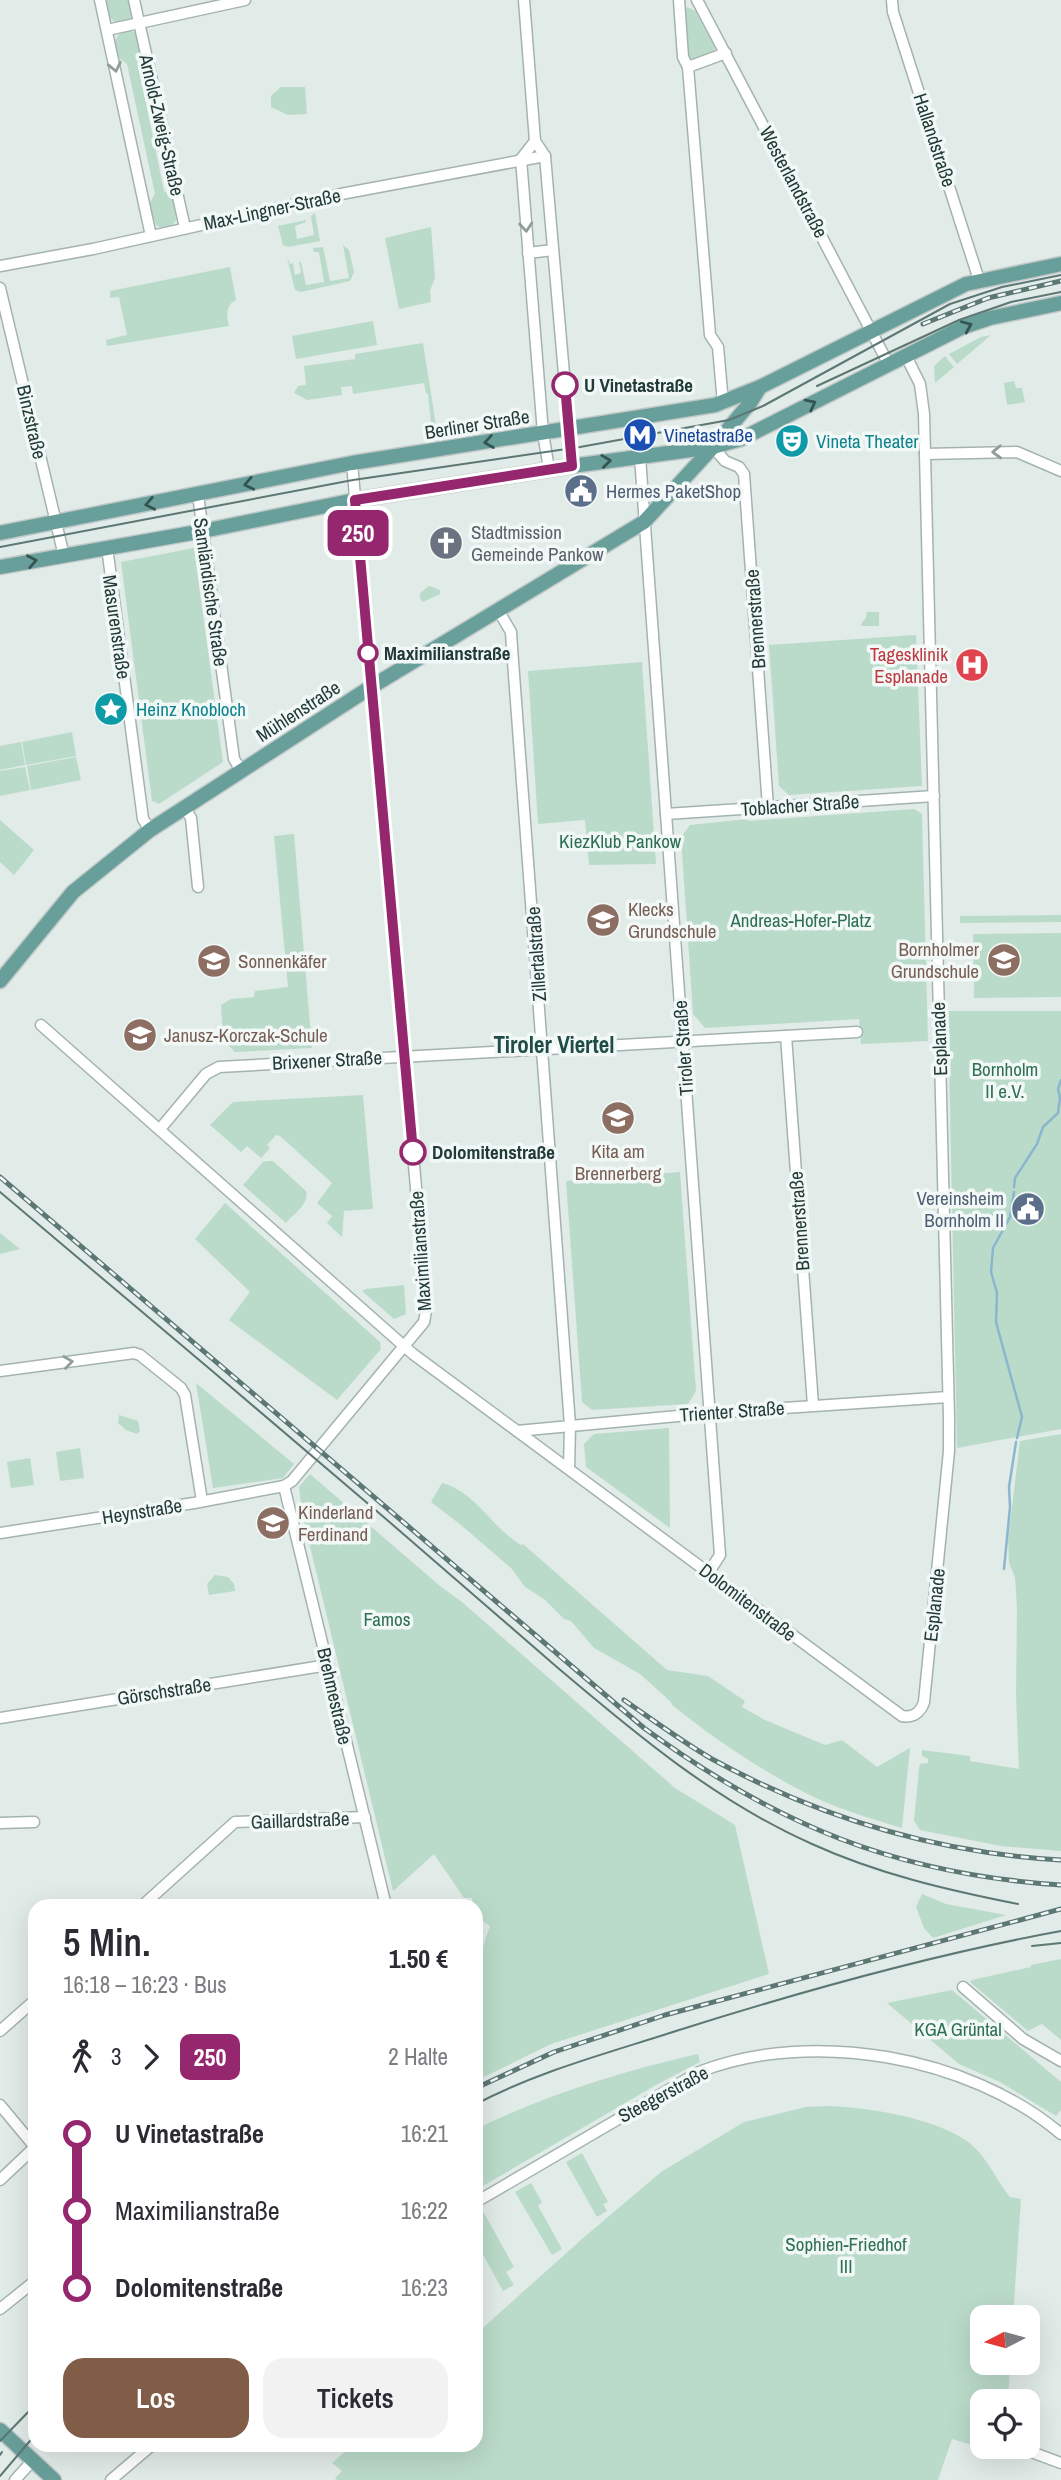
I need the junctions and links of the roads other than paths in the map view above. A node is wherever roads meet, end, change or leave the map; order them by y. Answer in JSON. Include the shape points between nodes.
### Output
{"nodes":[{"id":1,"x":100,"y":0,"type":"edge"},
{"id":2,"x":134,"y":0,"type":"edge"},
{"id":3,"x":245,"y":0,"type":"edge"},
{"id":4,"x":524,"y":0,"type":"edge"},
{"id":5,"x":679,"y":0,"type":"edge"},
{"id":6,"x":697,"y":0,"type":"edge"},
{"id":7,"x":892,"y":0,"type":"edge"},
{"id":8,"x":139,"y":23,"type":"junction"},
{"id":9,"x":107,"y":30,"type":"junction"},
{"id":10,"x":726,"y":53,"type":"junction"},
{"id":11,"x":688,"y":67,"type":"junction"},
{"id":12,"x":536,"y":141,"type":"junction"},
{"id":13,"x":545,"y":156,"type":"junction"},
{"id":14,"x":521,"y":159,"type":"junction"},
{"id":15,"x":185,"y":228,"type":"junction"},
{"id":16,"x":151,"y":236,"type":"junction"},
{"id":17,"x":553,"y":250,"type":"junction"},
{"id":18,"x":528,"y":253,"type":"junction"},
{"id":19,"x":1061,"y":264,"type":"edge"},
{"id":20,"x":0,"y":266,"type":"edge"},
{"id":21,"x":979,"y":280,"type":"junction"},
{"id":22,"x":0,"y":288,"type":"edge"},
{"id":23,"x":1061,"y":303,"type":"edge"},
{"id":24,"x":872,"y":331,"type":"junction"},
{"id":25,"x":906,"y":356,"type":"junction"},
{"id":26,"x":888,"y":365,"type":"junction"},
{"id":27,"x":760,"y":387,"type":"junction"},
{"id":28,"x":723,"y":403,"type":"junction"},
{"id":29,"x":569,"y":428,"type":"junction"},
{"id":30,"x":543,"y":433,"type":"junction"},
{"id":31,"x":713,"y":447,"type":"junction"},
{"id":32,"x":925,"y":454,"type":"junction"},
{"id":33,"x":640,"y":457,"type":"junction"},
{"id":34,"x":352,"y":463,"type":"junction"},
{"id":35,"x":572,"y":466,"type":"junction"},
{"id":36,"x":549,"y":469,"type":"junction"},
{"id":37,"x":1061,"y":471,"type":"edge"},
{"id":38,"x":198,"y":495,"type":"junction"},
{"id":39,"x":355,"y":500,"type":"junction"},
{"id":40,"x":56,"y":522,"type":"junction"},
{"id":41,"x":644,"y":522,"type":"junction"},
{"id":42,"x":203,"y":531,"type":"junction"},
{"id":43,"x":0,"y":533,"type":"edge"},
{"id":44,"x":107,"y":547,"type":"junction"},
{"id":45,"x":64,"y":556,"type":"junction"},
{"id":46,"x":0,"y":568,"type":"edge"},
{"id":47,"x":498,"y":610,"type":"junction"},
{"id":48,"x":371,"y":687,"type":"junction"},
{"id":49,"x":241,"y":770,"type":"junction"},
{"id":50,"x":934,"y":796,"type":"junction"},
{"id":51,"x":768,"y":807,"type":"junction"},
{"id":52,"x":185,"y":808,"type":"junction"},
{"id":53,"x":666,"y":814,"type":"junction"},
{"id":54,"x":150,"y":830,"type":"junction"},
{"id":55,"x":198,"y":887,"type":"dead end"},
{"id":56,"x":0,"y":981,"type":"edge"},
{"id":57,"x":41,"y":1025,"type":"dead end"},
{"id":58,"x":858,"y":1032,"type":"dead end"},
{"id":59,"x":786,"y":1036,"type":"junction"},
{"id":60,"x":683,"y":1042,"type":"junction"},
{"id":61,"x":543,"y":1049,"type":"junction"},
{"id":62,"x":404,"y":1056,"type":"junction"},
{"id":63,"x":160,"y":1129,"type":"junction"},
{"id":64,"x":405,"y":1347,"type":"junction"},
{"id":65,"x":0,"y":1371,"type":"edge"},
{"id":66,"x":948,"y":1397,"type":"junction"},
{"id":67,"x":813,"y":1405,"type":"junction"},
{"id":68,"x":710,"y":1413,"type":"junction"},
{"id":69,"x":570,"y":1424,"type":"junction"},
{"id":70,"x":517,"y":1431,"type":"junction"},
{"id":71,"x":569,"y":1469,"type":"junction"},
{"id":72,"x":284,"y":1486,"type":"junction"},
{"id":73,"x":202,"y":1501,"type":"junction"},
{"id":74,"x":0,"y":1533,"type":"edge"},
{"id":75,"x":709,"y":1572,"type":"junction"},
{"id":76,"x":328,"y":1665,"type":"junction"},
{"id":77,"x":909,"y":1717,"type":"joint"},
{"id":78,"x":0,"y":1718,"type":"edge"},
{"id":79,"x":365,"y":1817,"type":"junction"},
{"id":80,"x":34,"y":1822,"type":"dead end"},
{"id":81,"x":0,"y":1823,"type":"edge"},
{"id":82,"x":150,"y":1899,"type":"edge"},
{"id":83,"x":384,"y":1899,"type":"edge"},
{"id":84,"x":963,"y":1987,"type":"dead end"},
{"id":85,"x":28,"y":2006,"type":"edge"},
{"id":86,"x":0,"y":2031,"type":"edge"},
{"id":87,"x":1061,"y":2062,"type":"edge"},
{"id":88,"x":0,"y":2105,"type":"edge"},
{"id":89,"x":1059,"y":2128,"type":"edge"},
{"id":90,"x":28,"y":2139,"type":"edge"},
{"id":91,"x":28,"y":2154,"type":"edge"},
{"id":92,"x":0,"y":2180,"type":"edge"},
{"id":93,"x":483,"y":2198,"type":"edge"},
{"id":94,"x":28,"y":2287,"type":"edge"},
{"id":95,"x":0,"y":2309,"type":"edge"},
{"id":96,"x":0,"y":2430,"type":"edge"},
{"id":97,"x":144,"y":2452,"type":"edge"},
{"id":98,"x":1040,"y":2455,"type":"edge"},
{"id":99,"x":33,"y":2460,"type":"junction"},
{"id":100,"x":1061,"y":2463,"type":"edge"},
{"id":101,"x":15,"y":2480,"type":"edge"},
{"id":102,"x":54,"y":2480,"type":"edge"},
{"id":103,"x":111,"y":2480,"type":"edge"}],
"edges":[{"from":1,"to":9,"type":"street","name":"Arnold-Zweig-Straße"},
{"from":2,"to":8,"type":"street","name":"Arnold-Zweig-Straße"},
{"from":3,"to":8,"type":"street"},
{"from":4,"to":12,"type":"street"},
{"from":5,"to":11,"type":"street","via":[[683,57]]},
{"from":6,"to":10,"type":"street","name":"Westerlandstraße"},
{"from":7,"to":21,"type":"street","name":"Hallandstraße"},
{"from":8,"to":9,"type":"street"},
{"from":8,"to":15,"type":"street","name":"Arnold-Zweig-Straße"},
{"from":9,"to":16,"type":"street","name":"Arnold-Zweig-Straße","one_way":true},
{"from":10,"to":11,"type":"street"},
{"from":10,"to":24,"type":"street","name":"Westerlandstraße"},
{"from":11,"to":28,"type":"street","via":[[710,335],[718,347]]},
{"from":12,"to":13,"type":"street"},
{"from":12,"to":14,"type":"street"},
{"from":13,"to":14,"type":"street","name":"Max-Lingner-Straße"},
{"from":13,"to":17,"type":"street"},
{"from":14,"to":15,"type":"street","name":"Max-Lingner-Straße"},
{"from":14,"to":18,"type":"street","one_way":true},
{"from":15,"to":16,"type":"street","name":"Max-Lingner-Straße"},
{"from":16,"to":20,"type":"street","name":"Max-Lingner-Straße"},
{"from":17,"to":18,"type":"street"},
{"from":17,"to":29,"type":"street"},
{"from":18,"to":30,"type":"street"},
{"from":19,"to":21,"type":"main road","name":"Berliner Straße"},
{"from":21,"to":24,"type":"main road","name":"Berliner Straße"},
{"from":22,"to":40,"type":"street","name":"Binzstraße"},
{"from":25,"to":23,"type":"main road","one_way":true,"via":[[981,320]]},
{"from":24,"to":26,"type":"street","name":"Westerlandstraße"},
{"from":24,"to":27,"type":"main road","name":"Berliner Straße"},
{"from":25,"to":26,"type":"main road"},
{"from":25,"to":32,"type":"street","name":"Esplanade","via":[[923,396]]},
{"from":31,"to":26,"type":"main road","one_way":true,"via":[[741,439]]},
{"from":27,"to":28,"type":"main road","name":"Berliner Straße"},
{"from":27,"to":31,"type":"main road","name":"Mühlenstraße"},
{"from":28,"to":29,"type":"main road","name":"Berliner Straße"},
{"from":29,"to":30,"type":"main road","name":"Berliner Straße"},
{"from":29,"to":35,"type":"street"},
{"from":30,"to":34,"type":"main road","name":"Berliner Straße","one_way":true},
{"from":30,"to":36,"type":"street"},
{"from":31,"to":33,"type":"main road"},
{"from":31,"to":41,"type":"main road","name":"Mühlenstraße"},
{"from":31,"to":51,"type":"street","name":"Brennerstraße","via":[[744,474]]},
{"from":37,"to":32,"type":"street","one_way":true,"via":[[1017,452]]},
{"from":32,"to":50,"type":"street","name":"Esplanade"},
{"from":35,"to":33,"type":"main road","one_way":true},
{"from":33,"to":41,"type":"street"},
{"from":34,"to":38,"type":"main road","name":"Berliner Straße","one_way":true},
{"from":34,"to":39,"type":"street","name":"Maximilianstraße"},
{"from":35,"to":36,"type":"main road"},
{"from":36,"to":39,"type":"main road"},
{"from":38,"to":40,"type":"main road","name":"Berliner Straße","one_way":true},
{"from":38,"to":42,"type":"street","name":"Samländische Straße"},
{"from":39,"to":42,"type":"main road"},
{"from":39,"to":48,"type":"street","name":"Maximilianstraße"},
{"from":40,"to":43,"type":"main road","name":"Berliner Straße"},
{"from":40,"to":45,"type":"street","name":"Binzstraße"},
{"from":41,"to":47,"type":"main road","name":"Mühlenstraße"},
{"from":41,"to":53,"type":"street","name":"Tiroler Straße"},
{"from":42,"to":44,"type":"main road"},
{"from":42,"to":49,"type":"street","name":"Samländische Straße","via":[[234,759]]},
{"from":44,"to":45,"type":"main road"},
{"from":44,"to":54,"type":"street","name":"Masurenstraße","via":[[144,819]]},
{"from":46,"to":45,"type":"main road","one_way":true},
{"from":47,"to":48,"type":"main road","name":"Mühlenstraße"},
{"from":47,"to":61,"type":"street","name":"Zillertalstraße","via":[[511,632]]},
{"from":48,"to":49,"type":"main road","name":"Mühlenstraße"},
{"from":48,"to":62,"type":"street","name":"Maximilianstraße"},
{"from":49,"to":52,"type":"main road","name":"Mühlenstraße"},
{"from":50,"to":51,"type":"street","name":"Toblacher Straße"},
{"from":50,"to":66,"type":"street","name":"Esplanade"},
{"from":51,"to":53,"type":"street","name":"Toblacher Straße"},
{"from":52,"to":54,"type":"main road","name":"Mühlenstraße"},
{"from":52,"to":55,"type":"street","via":[[191,818]]},
{"from":53,"to":60,"type":"street","name":"Tiroler Straße"},
{"from":54,"to":56,"type":"main road","name":"Mühlenstraße","via":[[73,892]]},
{"from":57,"to":63,"type":"street","name":"Dolomitenstraße"},
{"from":58,"to":59,"type":"street","name":"Brixener Straße"},
{"from":59,"to":60,"type":"street","name":"Brixener Straße"},
{"from":59,"to":67,"type":"street","name":"Brennerstraße"},
{"from":60,"to":61,"type":"street","name":"Brixener Straße"},
{"from":60,"to":68,"type":"street","name":"Tiroler Straße"},
{"from":61,"to":62,"type":"street","name":"Brixener Straße"},
{"from":61,"to":69,"type":"street","name":"Zillertalstraße"},
{"from":62,"to":63,"type":"street","name":"Brixener Straße","via":[[219,1067],[206,1074]]},
{"from":62,"to":64,"type":"street","name":"Maximilianstraße","via":[[426,1311],[424,1322]]},
{"from":63,"to":64,"type":"street","name":"Dolomitenstraße"},
{"from":64,"to":70,"type":"street","name":"Dolomitenstraße"},
{"from":64,"to":72,"type":"street","name":"Maximilianstraße"},
{"from":65,"to":73,"type":"street","one_way":true,"via":[[134,1353],[140,1356],[185,1395]]},
{"from":66,"to":67,"type":"street","name":"Trienter Straße"},
{"from":66,"to":77,"type":"street","name":"Esplanade","via":[[949,1451],[924,1702]]},
{"from":67,"to":68,"type":"street","name":"Trienter Straße"},
{"from":68,"to":69,"type":"street","name":"Trienter Straße"},
{"from":68,"to":75,"type":"street","name":"Tiroler Straße","via":[[720,1555]]},
{"from":69,"to":70,"type":"street","name":"Trienter Straße"},
{"from":69,"to":71,"type":"street","name":"Zillertalstraße"},
{"from":70,"to":71,"type":"street","name":"Dolomitenstraße"},
{"from":71,"to":75,"type":"street","name":"Dolomitenstraße"},
{"from":72,"to":73,"type":"street","name":"Heynstraße"},
{"from":72,"to":76,"type":"street","name":"Brehmestraße"},
{"from":73,"to":74,"type":"street","name":"Heynstraße"},
{"from":75,"to":77,"type":"street","name":"Dolomitenstraße"},
{"from":76,"to":78,"type":"street","name":"Görschstraße"},
{"from":76,"to":79,"type":"street","name":"Brehmestraße"},
{"from":79,"to":82,"type":"street","name":"Gaillardstraße","via":[[235,1822]]},
{"from":79,"to":83,"type":"street","name":"Brehmestraße"},
{"from":80,"to":81,"type":"street"},
{"from":84,"to":87,"type":"street","via":[[1023,2039]]},
{"from":85,"to":86,"type":"street"},
{"from":88,"to":90,"type":"street"},
{"from":89,"to":93,"type":"street","name":"Steegerstraße","via":[[950,2074],[878,2056],[822,2051],[769,2054],[699,2072]]},
{"from":91,"to":92,"type":"street"},
{"from":94,"to":95,"type":"street"},
{"from":96,"to":99,"type":"main road"},
{"from":97,"to":103,"type":"street"},
{"from":98,"to":100,"type":"street"},
{"from":99,"to":101,"type":"street"},
{"from":99,"to":102,"type":"main road"}]}
